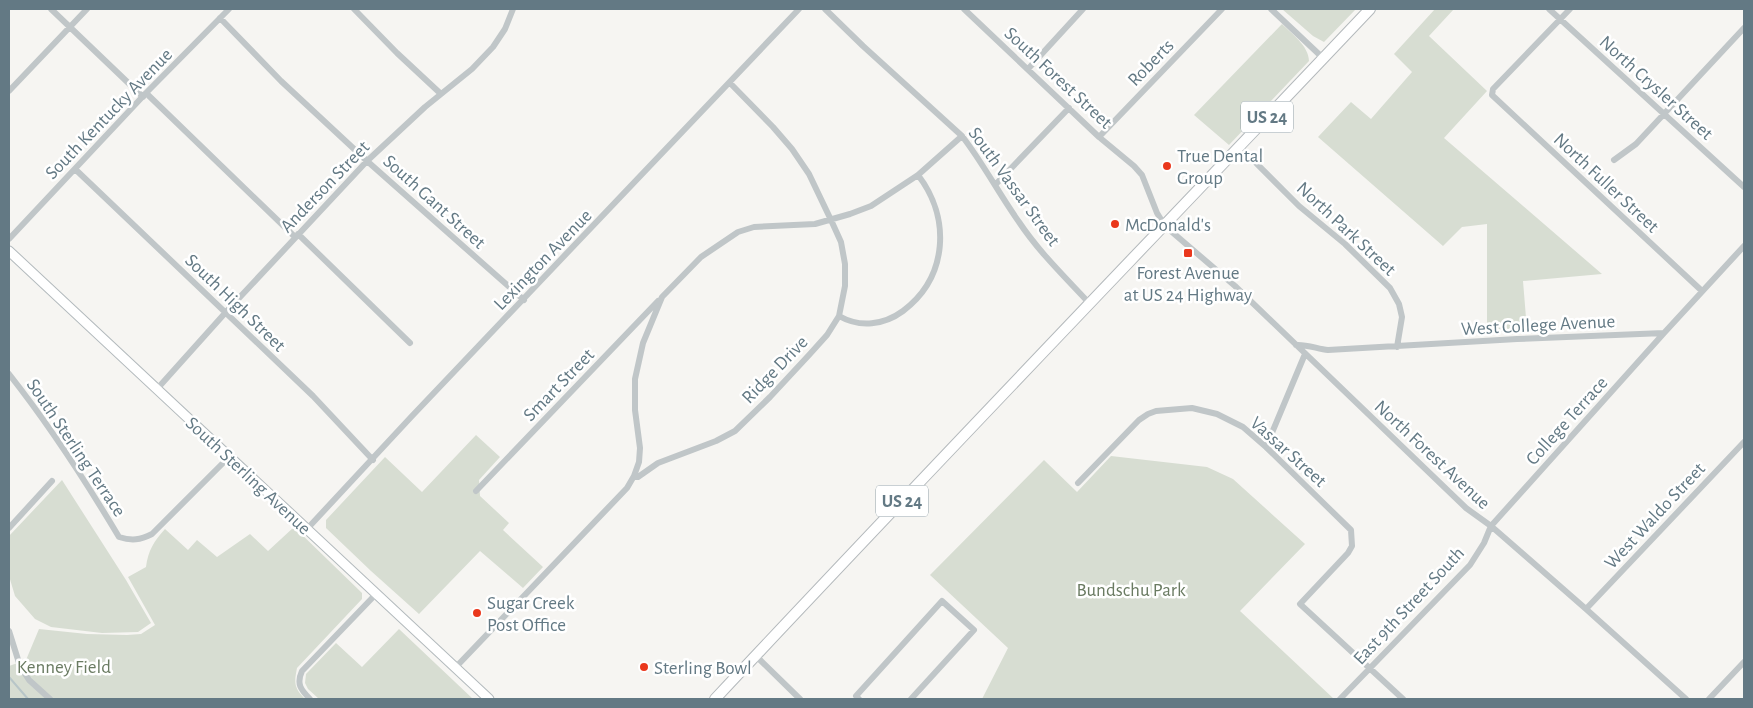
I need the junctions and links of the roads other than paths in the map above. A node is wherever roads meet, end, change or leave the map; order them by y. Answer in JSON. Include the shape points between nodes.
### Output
{"nodes":[{"id":1,"x":51,"y":9,"type":"edge"},
{"id":2,"x":86,"y":9,"type":"edge"},
{"id":3,"x":230,"y":9,"type":"edge"},
{"id":4,"x":354,"y":9,"type":"edge"},
{"id":5,"x":513,"y":9,"type":"edge"},
{"id":6,"x":799,"y":9,"type":"edge"},
{"id":7,"x":825,"y":9,"type":"edge"},
{"id":8,"x":964,"y":9,"type":"edge"},
{"id":9,"x":1083,"y":9,"type":"edge"},
{"id":10,"x":1222,"y":9,"type":"edge"},
{"id":11,"x":1271,"y":9,"type":"edge"},
{"id":12,"x":1370,"y":9,"type":"edge"},
{"id":13,"x":1549,"y":9,"type":"edge"},
{"id":14,"x":1570,"y":9,"type":"edge"},
{"id":15,"x":220,"y":18,"type":"junction"},
{"id":16,"x":1560,"y":19,"type":"junction"},
{"id":17,"x":70,"y":26,"type":"junction"},
{"id":18,"x":1744,"y":28,"type":"edge"},
{"id":19,"x":1324,"y":58,"type":"junction"},
{"id":20,"x":1028,"y":69,"type":"junction"},
{"id":21,"x":730,"y":84,"type":"junction"},
{"id":22,"x":9,"y":91,"type":"edge"},
{"id":23,"x":441,"y":94,"type":"junction"},
{"id":24,"x":145,"y":95,"type":"junction"},
{"id":25,"x":1069,"y":108,"type":"junction"},
{"id":26,"x":1665,"y":114,"type":"junction"},
{"id":27,"x":962,"y":136,"type":"junction"},
{"id":28,"x":1099,"y":137,"type":"junction"},
{"id":29,"x":1240,"y":147,"type":"junction"},
{"id":30,"x":1614,"y":160,"type":"dead end"},
{"id":31,"x":367,"y":161,"type":"junction"},
{"id":32,"x":75,"y":169,"type":"junction"},
{"id":33,"x":918,"y":174,"type":"junction"},
{"id":34,"x":995,"y":185,"type":"junction"},
{"id":35,"x":1744,"y":186,"type":"edge"},
{"id":36,"x":831,"y":220,"type":"junction"},
{"id":37,"x":1165,"y":226,"type":"junction"},
{"id":38,"x":297,"y":236,"type":"junction"},
{"id":39,"x":9,"y":239,"type":"edge"},
{"id":40,"x":1744,"y":246,"type":"edge"},
{"id":41,"x":9,"y":251,"type":"edge"},
{"id":42,"x":1702,"y":291,"type":"junction"},
{"id":43,"x":662,"y":296,"type":"junction"},
{"id":44,"x":524,"y":300,"type":"junction"},
{"id":45,"x":1089,"y":303,"type":"junction"},
{"id":46,"x":226,"y":312,"type":"junction"},
{"id":47,"x":839,"y":316,"type":"junction"},
{"id":48,"x":1664,"y":333,"type":"junction"},
{"id":49,"x":410,"y":343,"type":"dead end"},
{"id":50,"x":1296,"y":345,"type":"junction"},
{"id":51,"x":1397,"y":347,"type":"junction"},
{"id":52,"x":1305,"y":354,"type":"junction"},
{"id":53,"x":9,"y":374,"type":"edge"},
{"id":54,"x":157,"y":389,"type":"junction"},
{"id":55,"x":1744,"y":442,"type":"edge"},
{"id":56,"x":1266,"y":447,"type":"junction"},
{"id":57,"x":229,"y":457,"type":"junction"},
{"id":58,"x":373,"y":460,"type":"junction"},
{"id":59,"x":634,"y":476,"type":"junction"},
{"id":60,"x":52,"y":481,"type":"dead end"},
{"id":61,"x":1078,"y":483,"type":"dead end"},
{"id":62,"x":476,"y":491,"type":"dead end"},
{"id":63,"x":1491,"y":526,"type":"junction"},
{"id":64,"x":9,"y":528,"type":"edge"},
{"id":65,"x":307,"y":529,"type":"junction"},
{"id":66,"x":376,"y":594,"type":"junction"},
{"id":67,"x":1586,"y":609,"type":"junction"},
{"id":68,"x":9,"y":634,"type":"edge"},
{"id":69,"x":756,"y":656,"type":"junction"},
{"id":70,"x":1744,"y":662,"type":"edge"},
{"id":71,"x":455,"y":668,"type":"junction"},
{"id":72,"x":1369,"y":668,"type":"junction"},
{"id":73,"x":50,"y":699,"type":"edge"},
{"id":74,"x":310,"y":699,"type":"edge"},
{"id":75,"x":489,"y":699,"type":"edge"},
{"id":76,"x":715,"y":699,"type":"edge"},
{"id":77,"x":800,"y":699,"type":"edge"},
{"id":78,"x":859,"y":699,"type":"edge"},
{"id":79,"x":911,"y":699,"type":"edge"},
{"id":80,"x":1340,"y":699,"type":"edge"},
{"id":81,"x":1403,"y":699,"type":"edge"},
{"id":82,"x":1686,"y":699,"type":"edge"},
{"id":83,"x":1709,"y":699,"type":"edge"}],
"edges":[{"from":1,"to":17,"type":"street"},
{"from":2,"to":17,"type":"street"},
{"from":3,"to":15,"type":"street","name":"South Kentucky Avenue"},
{"from":4,"to":23,"type":"street"},
{"from":5,"to":23,"type":"street","name":"Anderson Street","via":[[493,47]]},
{"from":6,"to":21,"type":"street","name":"Lexington Avenue"},
{"from":7,"to":27,"type":"street","name":"South Vassar Street"},
{"from":8,"to":20,"type":"street","name":"South Forest Street"},
{"from":9,"to":20,"type":"street"},
{"from":10,"to":28,"type":"street","name":"Roberts"},
{"from":11,"to":19,"type":"street"},
{"from":12,"to":19,"type":"main road","number":"US 24"},
{"from":13,"to":16,"type":"street","name":"North Crysler Street"},
{"from":14,"to":16,"type":"street"},
{"from":15,"to":24,"type":"street","name":"South Kentucky Avenue"},
{"from":15,"to":31,"type":"street","name":"South Gant Street","via":[[281,81]]},
{"from":16,"to":26,"type":"street","name":"North Crysler Street"},
{"from":16,"to":42,"type":"street","name":"North Fuller Street","via":[[1493,89],[1492,95]]},
{"from":17,"to":22,"type":"street"},
{"from":17,"to":24,"type":"street"},
{"from":18,"to":26,"type":"street"},
{"from":19,"to":29,"type":"main road","number":"US 24"},
{"from":20,"to":25,"type":"street","name":"South Forest Street"},
{"from":21,"to":36,"type":"street","name":"Ridge Drive","via":[[792,149]]},
{"from":21,"to":44,"type":"street","name":"Lexington Avenue"},
{"from":23,"to":31,"type":"street","name":"Anderson Street"},
{"from":24,"to":32,"type":"street","name":"South Kentucky Avenue"},
{"from":24,"to":38,"type":"street"},
{"from":25,"to":28,"type":"street","name":"South Forest Street"},
{"from":25,"to":34,"type":"street"},
{"from":26,"to":30,"type":"street","via":[[1636,144]]},
{"from":26,"to":35,"type":"street","name":"North Crysler Street"},
{"from":27,"to":33,"type":"street","name":"Smart Street"},
{"from":27,"to":34,"type":"street","name":"South Vassar Street"},
{"from":28,"to":37,"type":"street","name":"South Forest Street","via":[[1142,175]]},
{"from":29,"to":37,"type":"main road","number":"US 24"},
{"from":29,"to":51,"type":"street","name":"North Park Street","via":[[1299,206],[1345,244],[1390,288],[1402,317]]},
{"from":31,"to":38,"type":"street","name":"Anderson Street"},
{"from":31,"to":44,"type":"street","name":"South Gant Street"},
{"from":32,"to":39,"type":"street","name":"South Kentucky Avenue"},
{"from":32,"to":46,"type":"street","name":"South High Street"},
{"from":33,"to":36,"type":"street","name":"Smart Street","via":[[871,206]]},
{"from":33,"to":47,"type":"street","via":[[934,200],[939,224],[939,255],[931,280],[910,305],[884,322],[860,324]]},
{"from":34,"to":45,"type":"street","name":"South Vassar Street","via":[[1035,244]]},
{"from":36,"to":43,"type":"street","name":"Smart Street","via":[[738,232],[701,257]]},
{"from":36,"to":47,"type":"street","name":"Ridge Drive","via":[[841,242],[845,264],[845,286]]},
{"from":37,"to":45,"type":"main road","number":"US 24"},
{"from":37,"to":50,"type":"street","name":"North Forest Avenue","via":[[1235,286]]},
{"from":38,"to":46,"type":"street","name":"Anderson Street"},
{"from":38,"to":49,"type":"street"},
{"from":40,"to":42,"type":"street"},
{"from":41,"to":54,"type":"main road","name":"South Sterling Avenue"},
{"from":42,"to":48,"type":"street"},
{"from":43,"to":59,"type":"street","via":[[644,343],[635,379],[640,448]]},
{"from":43,"to":62,"type":"street","name":"Smart Street"},
{"from":44,"to":58,"type":"street","name":"Lexington Avenue"},
{"from":45,"to":69,"type":"main road","number":"US 24"},
{"from":46,"to":54,"type":"street","name":"Anderson Street"},
{"from":46,"to":58,"type":"street","name":"South High Street","via":[[313,396]]},
{"from":47,"to":59,"type":"street","name":"Ridge Drive","via":[[809,355],[735,431],[658,463],[638,477]]},
{"from":48,"to":51,"type":"street","name":"West College Avenue"},
{"from":48,"to":63,"type":"street","name":"College Terrace"},
{"from":50,"to":51,"type":"street","name":"West College Avenue","via":[[1328,350]]},
{"from":50,"to":52,"type":"street","name":"North Forest Avenue"},
{"from":52,"to":56,"type":"street"},
{"from":52,"to":63,"type":"street","name":"North Forest Avenue","via":[[1466,508]]},
{"from":53,"to":57,"type":"street","name":"South Sterling Terrace","via":[[82,475],[119,537],[131,540],[152,534]]},
{"from":54,"to":57,"type":"main road","name":"South Sterling Avenue"},
{"from":55,"to":67,"type":"street","name":"West Waldo Street"},
{"from":56,"to":61,"type":"street","name":"Vassar Street","via":[[1243,427],[1217,414],[1192,408],[1156,411],[1139,420]]},
{"from":56,"to":72,"type":"street","name":"Vassar Street","via":[[1351,530],[1352,546],[1348,553],[1300,604]]},
{"from":57,"to":65,"type":"main road","name":"South Sterling Avenue"},
{"from":58,"to":65,"type":"street","name":"Lexington Avenue"},
{"from":59,"to":71,"type":"street","via":[[627,488]]},
{"from":60,"to":64,"type":"street"},
{"from":63,"to":67,"type":"street","name":"North Forest Avenue"},
{"from":63,"to":72,"type":"street","name":"East 9th Street South","via":[[1470,565]]},
{"from":65,"to":66,"type":"main road","name":"South Sterling Avenue"},
{"from":66,"to":71,"type":"main road","name":"South Sterling Avenue"},
{"from":66,"to":74,"type":"street","via":[[302,671],[299,682]]},
{"from":67,"to":82,"type":"street","name":"North Forest Avenue"},
{"from":68,"to":73,"type":"street","via":[[20,666],[29,680]]},
{"from":69,"to":76,"type":"main road","number":"US 24"},
{"from":69,"to":77,"type":"street"},
{"from":70,"to":83,"type":"street"},
{"from":71,"to":75,"type":"main road","name":"South Sterling Avenue"},
{"from":72,"to":80,"type":"street","name":"East 9th Street South"},
{"from":72,"to":81,"type":"street"},
{"from":78,"to":79,"type":"street","via":[[856,696],[942,602],[974,630]]}]}
